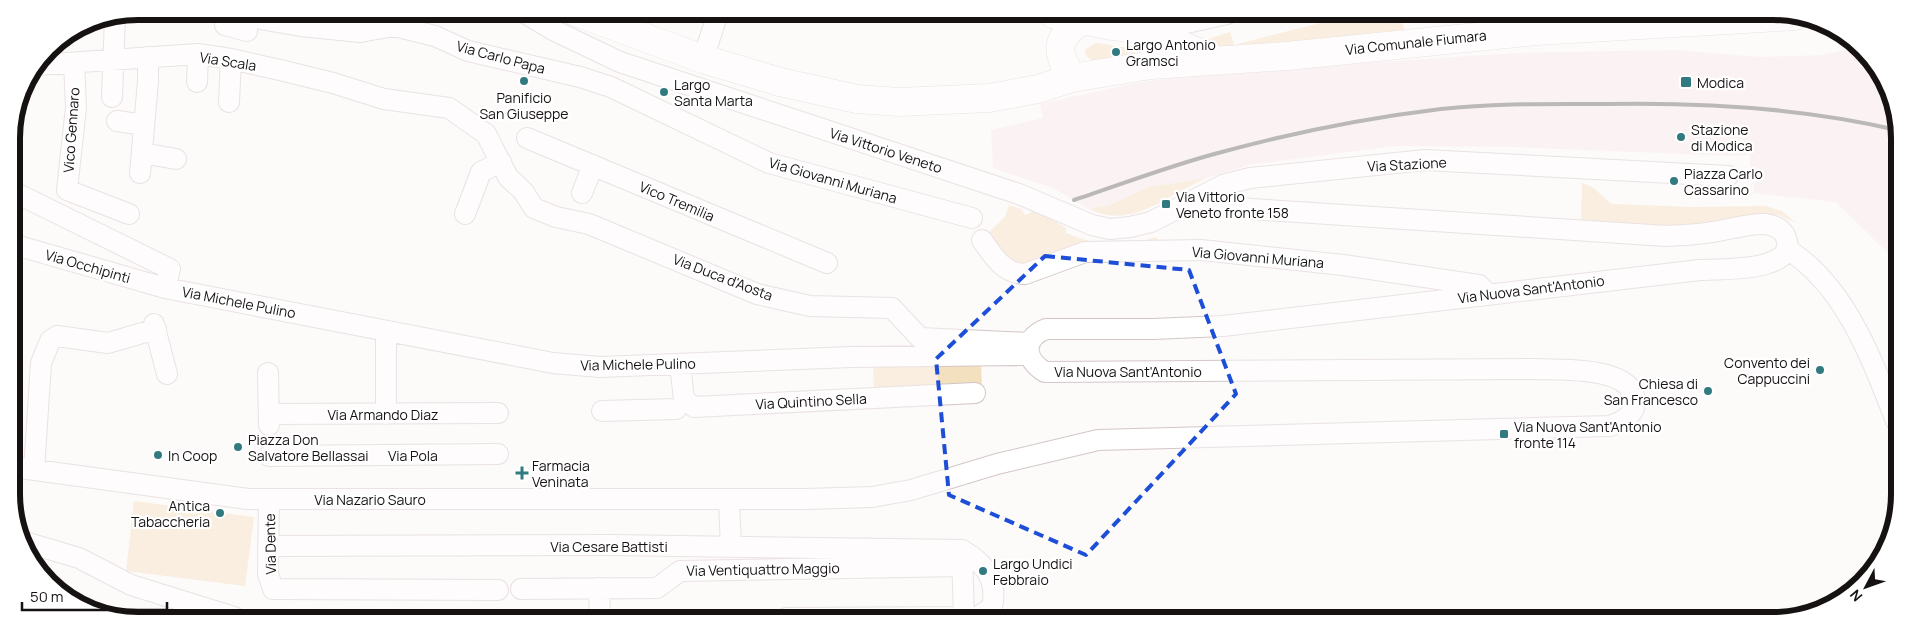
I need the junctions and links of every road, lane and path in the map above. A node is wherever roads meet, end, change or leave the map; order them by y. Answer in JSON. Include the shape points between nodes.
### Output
{"nodes":[{"id":1,"x":233,"y":20,"type":"edge"},
{"id":2,"x":267,"y":20,"type":"edge"},
{"id":3,"x":536,"y":20,"type":"edge"},
{"id":4,"x":598,"y":20,"type":"edge"},
{"id":5,"x":716,"y":20,"type":"edge"},
{"id":6,"x":1083,"y":20,"type":"joint"},
{"id":7,"x":1207,"y":20,"type":"edge"},
{"id":8,"x":1726,"y":20,"type":"edge"},
{"id":9,"x":115,"y":22,"type":"edge"},
{"id":10,"x":247,"y":31,"type":"dead end"},
{"id":11,"x":1155,"y":38,"type":"edge"},
{"id":12,"x":198,"y":54,"type":"junction"},
{"id":13,"x":148,"y":57,"type":"junction"},
{"id":14,"x":231,"y":59,"type":"junction"},
{"id":15,"x":703,"y":59,"type":"junction"},
{"id":16,"x":114,"y":61,"type":"junction"},
{"id":17,"x":620,"y":62,"type":"junction"},
{"id":18,"x":74,"y":63,"type":"junction"},
{"id":19,"x":45,"y":65,"type":"edge"},
{"id":20,"x":1072,"y":78,"type":"junction"},
{"id":21,"x":197,"y":82,"type":"dead end"},
{"id":22,"x":611,"y":87,"type":"junction"},
{"id":23,"x":112,"y":97,"type":"dead end"},
{"id":24,"x":229,"y":102,"type":"dead end"},
{"id":25,"x":671,"y":117,"type":"joint"},
{"id":26,"x":117,"y":121,"type":"dead end"},
{"id":27,"x":144,"y":125,"type":"junction"},
{"id":28,"x":528,"y":138,"type":"dead end"},
{"id":29,"x":176,"y":159,"type":"dead end"},
{"id":30,"x":500,"y":162,"type":"junction"},
{"id":31,"x":593,"y":165,"type":"junction"},
{"id":32,"x":1728,"y":176,"type":"dead end"},
{"id":33,"x":1250,"y":178,"type":"joint"},
{"id":34,"x":582,"y":193,"type":"dead end"},
{"id":35,"x":20,"y":195,"type":"edge"},
{"id":36,"x":1195,"y":200,"type":"junction"},
{"id":37,"x":129,"y":214,"type":"dead end"},
{"id":38,"x":465,"y":214,"type":"dead end"},
{"id":39,"x":972,"y":218,"type":"dead end"},
{"id":40,"x":982,"y":240,"type":"dead end"},
{"id":41,"x":20,"y":246,"type":"edge"},
{"id":42,"x":1787,"y":249,"type":"junction"},
{"id":43,"x":827,"y":263,"type":"dead end"},
{"id":44,"x":165,"y":288,"type":"junction"},
{"id":45,"x":1489,"y":294,"type":"junction"},
{"id":46,"x":386,"y":332,"type":"junction"},
{"id":47,"x":1029,"y":349,"type":"junction"},
{"id":48,"x":680,"y":365,"type":"junction"},
{"id":49,"x":268,"y":373,"type":"dead end"},
{"id":50,"x":167,"y":374,"type":"dead end"},
{"id":51,"x":975,"y":393,"type":"dead end"},
{"id":52,"x":676,"y":409,"type":"dead end"},
{"id":53,"x":1891,"y":410,"type":"edge"},
{"id":54,"x":602,"y":411,"type":"dead end"},
{"id":55,"x":498,"y":413,"type":"dead end"},
{"id":56,"x":386,"y":414,"type":"junction"},
{"id":57,"x":498,"y":454,"type":"dead end"},
{"id":58,"x":269,"y":456,"type":"dead end"},
{"id":59,"x":20,"y":468,"type":"edge"},
{"id":60,"x":34,"y":470,"type":"junction"},
{"id":61,"x":269,"y":499,"type":"junction"},
{"id":62,"x":729,"y":501,"type":"junction"},
{"id":63,"x":31,"y":544,"type":"edge"},
{"id":64,"x":268,"y":546,"type":"junction"},
{"id":65,"x":731,"y":547,"type":"junction"},
{"id":66,"x":956,"y":558,"type":"junction"},
{"id":67,"x":599,"y":588,"type":"junction"},
{"id":68,"x":521,"y":589,"type":"dead end"},
{"id":69,"x":498,"y":590,"type":"dead end"},
{"id":70,"x":218,"y":612,"type":"edge"},
{"id":71,"x":600,"y":612,"type":"edge"},
{"id":72,"x":963,"y":612,"type":"edge"},
{"id":73,"x":985,"y":612,"type":"edge"}],
"edges":[{"from":1,"to":10,"type":"street"},
{"from":2,"to":22,"type":"street","name":"Via Carlo Papa","via":[[360,32],[402,27],[436,36],[468,51]]},
{"from":3,"to":17,"type":"street","name":"Via Vittorio Veneto"},
{"from":4,"to":15,"type":"street"},
{"from":5,"to":15,"type":"street"},
{"from":6,"to":11,"type":"street"},
{"from":6,"to":20,"type":"street","via":[[1061,40],[1061,60]]},
{"from":7,"to":11,"type":"street"},
{"from":8,"to":11,"type":"street","name":"Via Comunale Fiumara","via":[[1537,31],[1217,60]]},
{"from":9,"to":16,"type":"street"},
{"from":11,"to":20,"type":"street"},
{"from":12,"to":13,"type":"street","name":"Via Scala"},
{"from":12,"to":14,"type":"street","name":"Via Scala"},
{"from":12,"to":21,"type":"street"},
{"from":13,"to":16,"type":"street","name":"Via Scala"},
{"from":13,"to":27,"type":"street"},
{"from":14,"to":24,"type":"street"},
{"from":14,"to":30,"type":"street","name":"Via Scala","via":[[333,83],[384,99],[449,108],[486,134]]},
{"from":15,"to":20,"type":"street","via":[[780,82],[858,99],[899,102],[989,98]]},
{"from":16,"to":18,"type":"street","name":"Via Scala"},
{"from":16,"to":23,"type":"street"},
{"from":17,"to":22,"type":"street"},
{"from":17,"to":36,"type":"street","name":"Via Vittorio Veneto","via":[[1020,194],[1092,225],[1110,229],[1151,222]]},
{"from":18,"to":19,"type":"street","name":"Via Scala"},
{"from":18,"to":37,"type":"street","name":"Vico Gennaro","via":[[76,107],[67,190]]},
{"from":22,"to":25,"type":"street","name":"Via Carlo Papa"},
{"from":25,"to":39,"type":"street","name":"Via Giovanni Muriana","via":[[769,164]]},
{"from":26,"to":27,"type":"street"},
{"from":27,"to":29,"type":"street","via":[[141,163]]},
{"from":28,"to":31,"type":"street","name":"Vico Tremilia"},
{"from":30,"to":38,"type":"street","via":[[481,172]]},
{"from":30,"to":47,"type":"street","name":"Via Duca d'Aosta","via":[[534,208],[589,224],[757,294],[810,306],[892,308],[920,338]]},
{"from":31,"to":34,"type":"street"},
{"from":31,"to":43,"type":"street","name":"Vico Tremilia"},
{"from":32,"to":33,"type":"street","name":"Via Stazione","via":[[1425,160]]},
{"from":33,"to":36,"type":"street","name":"Via Vittorio Veneto","via":[[1223,185]]},
{"from":35,"to":44,"type":"street","via":[[170,269]]},
{"from":36,"to":42,"type":"street","via":[[1251,209],[1666,236],[1763,224],[1775,226],[1783,232]]},
{"from":40,"to":45,"type":"street","name":"Via Giovanni Muriana","via":[[991,254],[1008,271],[1016,274],[1025,274],[1085,252],[1201,250],[1344,265],[1479,285]]},
{"from":41,"to":44,"type":"street","name":"Via Occhipinti"},
{"from":42,"to":45,"type":"street","name":"Via Nuova Sant'Antonio","via":[[1774,262],[1759,266]]},
{"from":42,"to":53,"type":"street","via":[[1799,256],[1822,280],[1852,320]]},
{"from":44,"to":46,"type":"street","name":"Via Michele Pulino"},
{"from":45,"to":47,"type":"street","name":"Via Nuova Sant'Antonio","via":[[1223,326],[1046,329],[1038,332]]},
{"from":46,"to":48,"type":"street","name":"Via Michele Pulino","via":[[553,363],[600,367]]},
{"from":46,"to":56,"type":"street"},
{"from":47,"to":48,"type":"street","name":"Via Michele Pulino"},
{"from":47,"to":62,"type":"street","name":"Via Nuova Sant'Antonio","via":[[1033,365],[1045,372],[1585,371],[1625,382],[1635,401],[1633,411],[1623,421],[1610,426],[1098,440],[997,464],[910,490],[872,497]]},
{"from":48,"to":51,"type":"street","name":"Via Quintino Sella","via":[[684,399],[694,407]]},
{"from":49,"to":56,"type":"street","name":"Via Armando Diaz","via":[[268,420]]},
{"from":50,"to":60,"type":"street","via":[[155,326],[108,343],[56,336],[50,341],[41,363]]},
{"from":52,"to":54,"type":"street"},
{"from":55,"to":56,"type":"street","name":"Via Armando Diaz"},
{"from":57,"to":58,"type":"street","name":"Via Pola"},
{"from":59,"to":60,"type":"street","name":"Via Nazario Sauro"},
{"from":60,"to":61,"type":"street","name":"Via Nazario Sauro","via":[[248,499]]},
{"from":61,"to":62,"type":"street","name":"Via Nazario Sauro"},
{"from":61,"to":64,"type":"street","name":"Via Dente"},
{"from":62,"to":65,"type":"street"},
{"from":63,"to":70,"type":"street","via":[[79,558],[131,585]]},
{"from":64,"to":65,"type":"street","name":"Via Cesare Battisti"},
{"from":64,"to":69,"type":"street","name":"Via Dente","via":[[268,574],[273,589]]},
{"from":65,"to":66,"type":"street","name":"Via Cesare Battisti"},
{"from":66,"to":67,"type":"street","name":"Via Ventiquattro Maggio","via":[[680,571],[657,588]]},
{"from":66,"to":72,"type":"street"},
{"from":66,"to":73,"type":"street","via":[[983,565],[992,578],[995,594],[992,607]]},
{"from":67,"to":68,"type":"street","name":"Via Ventiquattro Maggio"},
{"from":67,"to":71,"type":"street"}]}
